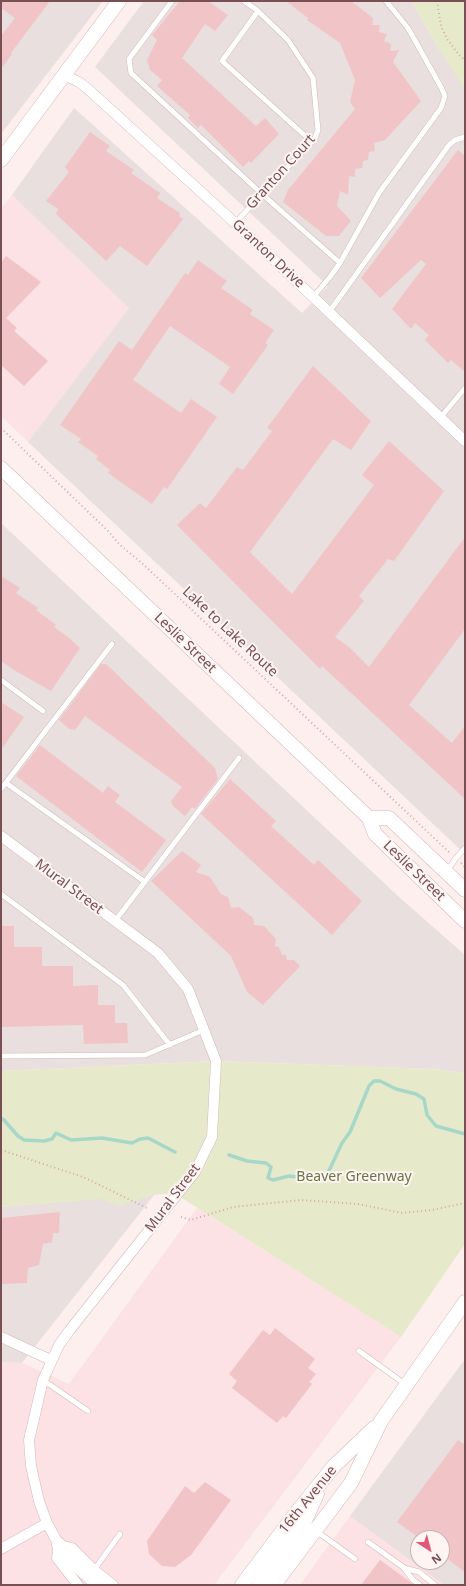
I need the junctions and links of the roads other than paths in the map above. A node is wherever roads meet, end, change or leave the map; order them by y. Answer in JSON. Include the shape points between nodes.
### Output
{"nodes":[{"id":1,"x":119,"y":1,"type":"edge"},
{"id":2,"x":172,"y":1,"type":"edge"},
{"id":3,"x":244,"y":1,"type":"edge"},
{"id":4,"x":386,"y":1,"type":"edge"},
{"id":5,"x":258,"y":11,"type":"junction"},
{"id":6,"x":64,"y":75,"type":"junction"},
{"id":7,"x":465,"y":138,"type":"edge"},
{"id":8,"x":312,"y":142,"type":"junction"},
{"id":9,"x":1,"y":160,"type":"edge"},
{"id":10,"x":262,"y":194,"type":"junction"},
{"id":11,"x":235,"y":223,"type":"junction"},
{"id":12,"x":340,"y":263,"type":"junction"},
{"id":13,"x":313,"y":297,"type":"junction"},
{"id":14,"x":329,"y":312,"type":"junction"},
{"id":15,"x":465,"y":388,"type":"edge"},
{"id":16,"x":440,"y":418,"type":"junction"},
{"id":17,"x":465,"y":441,"type":"edge"},
{"id":18,"x":1,"y":468,"type":"edge"},
{"id":19,"x":112,"y":644,"type":"dead end"},
{"id":20,"x":1,"y":680,"type":"edge"},
{"id":21,"x":43,"y":711,"type":"dead end"},
{"id":22,"x":239,"y":758,"type":"dead end"},
{"id":23,"x":6,"y":783,"type":"junction"},
{"id":24,"x":1,"y":789,"type":"edge"},
{"id":25,"x":369,"y":818,"type":"junction"},
{"id":26,"x":1,"y":836,"type":"edge"},
{"id":27,"x":465,"y":848,"type":"edge"},
{"id":28,"x":447,"y":872,"type":"junction"},
{"id":29,"x":145,"y":882,"type":"junction"},
{"id":30,"x":465,"y":890,"type":"edge"},
{"id":31,"x":1,"y":894,"type":"edge"},
{"id":32,"x":115,"y":921,"type":"junction"},
{"id":33,"x":465,"y":921,"type":"edge"},
{"id":34,"x":204,"y":1030,"type":"junction"},
{"id":35,"x":170,"y":1045,"type":"junction"},
{"id":36,"x":1,"y":1056,"type":"edge"},
{"id":37,"x":465,"y":1302,"type":"edge"},
{"id":38,"x":1,"y":1337,"type":"edge"},
{"id":39,"x":359,"y":1351,"type":"dead end"},
{"id":40,"x":51,"y":1360,"type":"junction"},
{"id":41,"x":43,"y":1380,"type":"junction"},
{"id":42,"x":406,"y":1386,"type":"junction"},
{"id":43,"x":88,"y":1411,"type":"dead end"},
{"id":44,"x":381,"y":1421,"type":"junction"},
{"id":45,"x":324,"y":1478,"type":"junction"},
{"id":46,"x":47,"y":1523,"type":"junction"},
{"id":47,"x":315,"y":1531,"type":"junction"},
{"id":48,"x":120,"y":1534,"type":"dead end"},
{"id":49,"x":368,"y":1542,"type":"dead end"},
{"id":50,"x":59,"y":1545,"type":"junction"},
{"id":51,"x":1,"y":1549,"type":"edge"},
{"id":52,"x":355,"y":1559,"type":"dead end"},
{"id":53,"x":403,"y":1567,"type":"junction"},
{"id":54,"x":94,"y":1570,"type":"junction"},
{"id":55,"x":78,"y":1585,"type":"edge"},
{"id":56,"x":99,"y":1585,"type":"edge"},
{"id":57,"x":113,"y":1585,"type":"edge"},
{"id":58,"x":242,"y":1585,"type":"edge"},
{"id":59,"x":258,"y":1585,"type":"edge"},
{"id":60,"x":274,"y":1585,"type":"edge"},
{"id":61,"x":420,"y":1585,"type":"edge"},
{"id":62,"x":435,"y":1585,"type":"edge"}],
"edges":[{"from":1,"to":6,"type":"main road"},
{"from":2,"to":10,"type":"lane","via":[[129,59],[131,73]]},
{"from":3,"to":5,"type":"lane","name":"Granton Court"},
{"from":4,"to":12,"type":"lane","via":[[408,28],[445,96],[441,108],[379,193]]},
{"from":5,"to":8,"type":"lane","name":"Granton Court","via":[[288,40],[313,78],[318,130]]},
{"from":5,"to":8,"type":"lane","via":[[222,61]]},
{"from":6,"to":9,"type":"main road"},
{"from":6,"to":11,"type":"street","name":"Granton Drive","via":[[88,89]]},
{"from":7,"to":14,"type":"lane","via":[[455,140],[449,145]]},
{"from":8,"to":10,"type":"lane","name":"Granton Court"},
{"from":10,"to":11,"type":"lane","name":"Granton Court"},
{"from":10,"to":12,"type":"lane"},
{"from":11,"to":13,"type":"street","name":"Granton Drive"},
{"from":12,"to":13,"type":"lane"},
{"from":13,"to":14,"type":"street","name":"Granton Drive"},
{"from":14,"to":16,"type":"street","name":"Granton Drive"},
{"from":15,"to":16,"type":"lane"},
{"from":16,"to":17,"type":"street","name":"Granton Drive"},
{"from":18,"to":25,"type":"main road","name":"Leslie Street"},
{"from":19,"to":23,"type":"lane"},
{"from":20,"to":21,"type":"lane"},
{"from":22,"to":29,"type":"lane"},
{"from":23,"to":24,"type":"lane"},
{"from":23,"to":29,"type":"lane"},
{"from":25,"to":28,"type":"main road","name":"Leslie Street","via":[[389,818]]},
{"from":25,"to":33,"type":"main road","name":"Leslie Street","via":[[375,834]]},
{"from":26,"to":32,"type":"street","name":"Mural Street"},
{"from":27,"to":28,"type":"lane"},
{"from":28,"to":30,"type":"main road","name":"Leslie Street"},
{"from":29,"to":32,"type":"lane"},
{"from":31,"to":35,"type":"lane","via":[[123,985]]},
{"from":32,"to":34,"type":"street","name":"Mural Street","via":[[158,953],[188,989]]},
{"from":34,"to":35,"type":"lane"},
{"from":34,"to":40,"type":"street","name":"Mural Street","via":[[216,1061],[212,1137],[195,1172],[69,1331]]},
{"from":35,"to":36,"type":"lane","via":[[145,1055]]},
{"from":37,"to":42,"type":"main road","name":"16th Avenue"},
{"from":38,"to":40,"type":"street"},
{"from":39,"to":42,"type":"lane"},
{"from":40,"to":41,"type":"street","name":"Mural Street"},
{"from":41,"to":43,"type":"lane"},
{"from":41,"to":46,"type":"street","name":"Mural Street","via":[[28,1440],[39,1501]]},
{"from":42,"to":44,"type":"main road","name":"16th Avenue"},
{"from":44,"to":45,"type":"main road","name":"16th Avenue"},
{"from":44,"to":47,"type":"main road","name":"16th Avenue","via":[[351,1483]]},
{"from":45,"to":58,"type":"main road","name":"16th Avenue"},
{"from":45,"to":59,"type":"main road","via":[[304,1524]]},
{"from":46,"to":50,"type":"street","name":"Mural Street"},
{"from":46,"to":51,"type":"street"},
{"from":47,"to":52,"type":"lane"},
{"from":47,"to":60,"type":"main road","name":"16th Avenue"},
{"from":48,"to":54,"type":"lane"},
{"from":49,"to":53,"type":"lane"},
{"from":50,"to":54,"type":"street","via":[[72,1548]]},
{"from":50,"to":55,"type":"street","name":"Mural Street","via":[[57,1558]]},
{"from":50,"to":56,"type":"main road"},
{"from":53,"to":61,"type":"lane"},
{"from":53,"to":62,"type":"lane","via":[[419,1572]]},
{"from":54,"to":57,"type":"street"}]}
